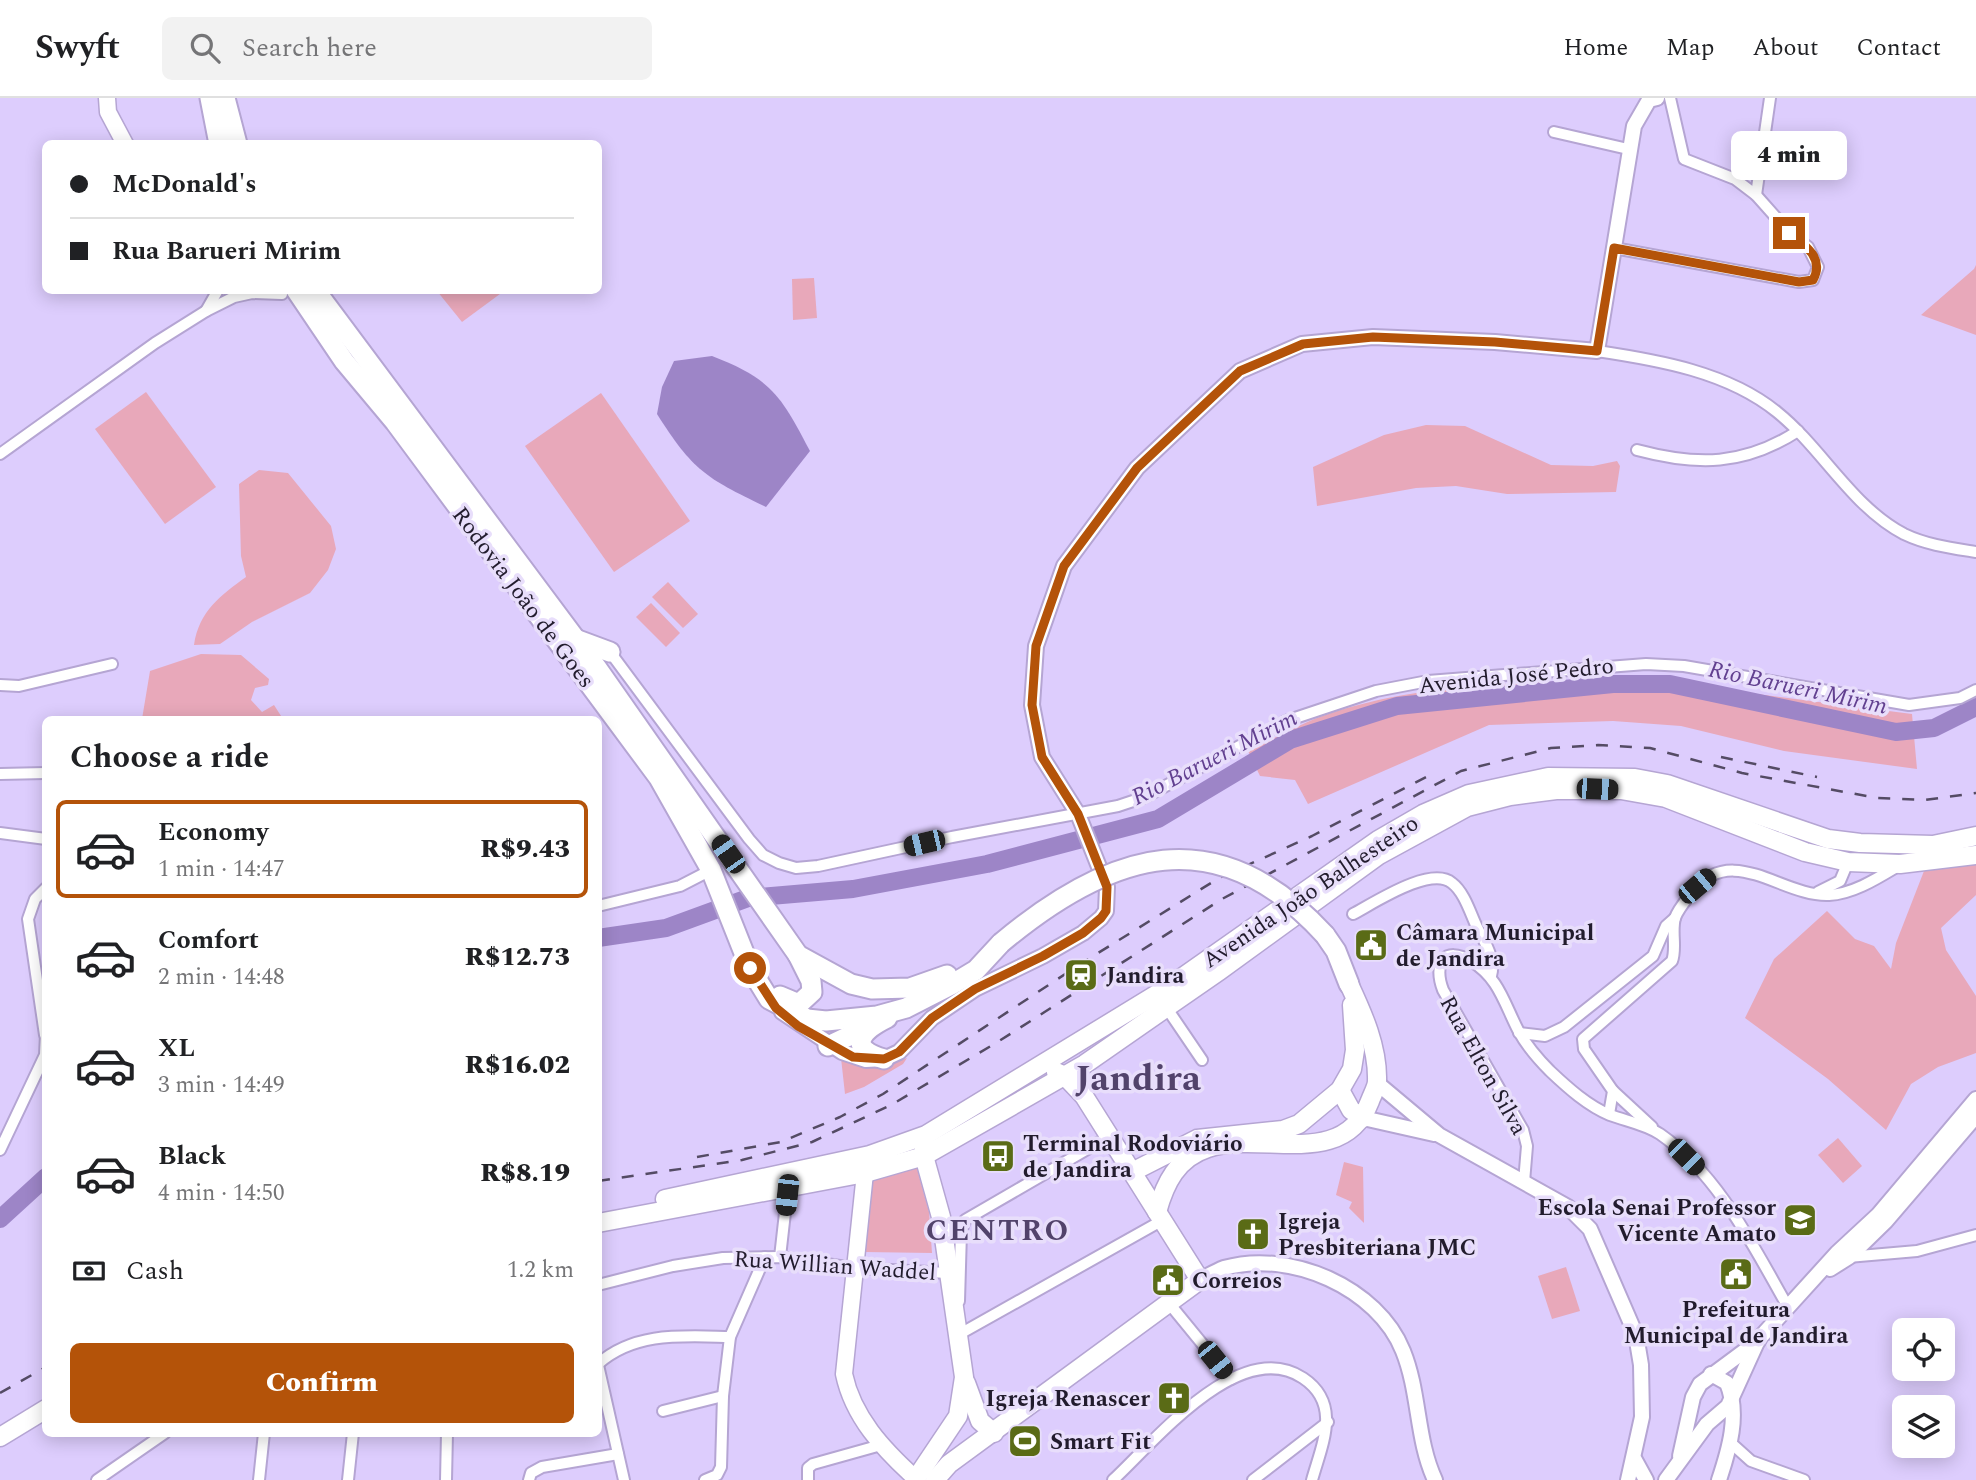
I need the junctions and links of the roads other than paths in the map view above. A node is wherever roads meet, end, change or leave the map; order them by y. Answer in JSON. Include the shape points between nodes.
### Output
{"nodes":[{"id":1,"x":107,"y":98,"type":"edge"},
{"id":2,"x":210,"y":98,"type":"edge"},
{"id":3,"x":225,"y":98,"type":"edge"},
{"id":4,"x":1670,"y":98,"type":"edge"},
{"id":5,"x":1770,"y":98,"type":"edge"},
{"id":6,"x":1651,"y":99,"type":"edge"},
{"id":7,"x":1554,"y":132,"type":"dead end"},
{"id":8,"x":123,"y":140,"type":"edge"},
{"id":9,"x":217,"y":140,"type":"edge"},
{"id":10,"x":236,"y":140,"type":"edge"},
{"id":11,"x":1628,"y":149,"type":"junction"},
{"id":12,"x":1756,"y":195,"type":"junction"},
{"id":13,"x":1614,"y":248,"type":"junction"},
{"id":14,"x":216,"y":294,"type":"edge"},
{"id":15,"x":248,"y":294,"type":"edge"},
{"id":16,"x":288,"y":294,"type":"edge"},
{"id":17,"x":318,"y":294,"type":"edge"},
{"id":18,"x":206,"y":311,"type":"junction"},
{"id":19,"x":1597,"y":351,"type":"junction"},
{"id":20,"x":1798,"y":431,"type":"junction"},
{"id":21,"x":1637,"y":450,"type":"dead end"},
{"id":22,"x":0,"y":454,"type":"edge"},
{"id":23,"x":1976,"y":552,"type":"edge"},
{"id":24,"x":573,"y":639,"type":"junction"},
{"id":25,"x":614,"y":657,"type":"junction"},
{"id":26,"x":112,"y":664,"type":"dead end"},
{"id":27,"x":597,"y":668,"type":"junction"},
{"id":28,"x":0,"y":685,"type":"edge"},
{"id":29,"x":1976,"y":690,"type":"edge"},
{"id":30,"x":42,"y":773,"type":"edge"},
{"id":31,"x":0,"y":774,"type":"edge"},
{"id":32,"x":1080,"y":818,"type":"junction"},
{"id":33,"x":0,"y":834,"type":"edge"},
{"id":34,"x":1976,"y":836,"type":"edge"},
{"id":35,"x":42,"y":839,"type":"edge"},
{"id":36,"x":1952,"y":842,"type":"junction"},
{"id":37,"x":1976,"y":855,"type":"edge"},
{"id":38,"x":1848,"y":862,"type":"junction"},
{"id":39,"x":1900,"y":864,"type":"junction"},
{"id":40,"x":741,"y":873,"type":"junction"},
{"id":41,"x":714,"y":878,"type":"junction"},
{"id":42,"x":42,"y":892,"type":"edge"},
{"id":43,"x":1815,"y":893,"type":"junction"},
{"id":44,"x":602,"y":905,"type":"edge"},
{"id":45,"x":1353,"y":914,"type":"dead end"},
{"id":46,"x":1675,"y":918,"type":"junction"},
{"id":47,"x":995,"y":948,"type":"junction"},
{"id":48,"x":798,"y":955,"type":"junction"},
{"id":49,"x":1491,"y":976,"type":"junction"},
{"id":50,"x":1349,"y":984,"type":"junction"},
{"id":51,"x":763,"y":990,"type":"junction"},
{"id":52,"x":1166,"y":1007,"type":"junction"},
{"id":53,"x":906,"y":1008,"type":"junction"},
{"id":54,"x":42,"y":1015,"type":"edge"},
{"id":55,"x":866,"y":1028,"type":"junction"},
{"id":56,"x":1519,"y":1033,"type":"junction"},
{"id":57,"x":828,"y":1046,"type":"junction"},
{"id":58,"x":884,"y":1059,"type":"junction"},
{"id":59,"x":1202,"y":1060,"type":"dead end"},
{"id":60,"x":42,"y":1061,"type":"edge"},
{"id":61,"x":1085,"y":1064,"type":"junction"},
{"id":62,"x":1352,"y":1069,"type":"junction"},
{"id":63,"x":1035,"y":1071,"type":"junction"},
{"id":64,"x":1065,"y":1076,"type":"junction"},
{"id":65,"x":1377,"y":1083,"type":"junction"},
{"id":66,"x":1340,"y":1090,"type":"junction"},
{"id":67,"x":1613,"y":1091,"type":"junction"},
{"id":68,"x":1084,"y":1096,"type":"junction"},
{"id":69,"x":1976,"y":1099,"type":"edge"},
{"id":70,"x":1609,"y":1114,"type":"junction"},
{"id":71,"x":1976,"y":1116,"type":"edge"},
{"id":72,"x":1363,"y":1118,"type":"junction"},
{"id":73,"x":1657,"y":1132,"type":"junction"},
{"id":74,"x":926,"y":1135,"type":"junction"},
{"id":75,"x":1439,"y":1135,"type":"junction"},
{"id":76,"x":1110,"y":1136,"type":"junction"},
{"id":77,"x":0,"y":1150,"type":"edge"},
{"id":78,"x":924,"y":1156,"type":"junction"},
{"id":79,"x":1132,"y":1172,"type":"junction"},
{"id":80,"x":864,"y":1173,"type":"junction"},
{"id":81,"x":1524,"y":1182,"type":"junction"},
{"id":82,"x":787,"y":1195,"type":"dead end"},
{"id":83,"x":602,"y":1211,"type":"edge"},
{"id":84,"x":1160,"y":1216,"type":"junction"},
{"id":85,"x":602,"y":1222,"type":"edge"},
{"id":86,"x":1976,"y":1235,"type":"edge"},
{"id":87,"x":1843,"y":1255,"type":"junction"},
{"id":88,"x":765,"y":1257,"type":"junction"},
{"id":89,"x":780,"y":1257,"type":"junction"},
{"id":90,"x":853,"y":1268,"type":"junction"},
{"id":91,"x":948,"y":1273,"type":"junction"},
{"id":92,"x":1200,"y":1280,"type":"junction"},
{"id":93,"x":602,"y":1285,"type":"edge"},
{"id":94,"x":1168,"y":1302,"type":"junction"},
{"id":95,"x":1788,"y":1307,"type":"junction"},
{"id":96,"x":958,"y":1335,"type":"junction"},
{"id":97,"x":730,"y":1337,"type":"junction"},
{"id":98,"x":1758,"y":1340,"type":"junction"},
{"id":99,"x":602,"y":1360,"type":"edge"},
{"id":100,"x":1711,"y":1374,"type":"junction"},
{"id":101,"x":964,"y":1377,"type":"junction"},
{"id":102,"x":1231,"y":1379,"type":"junction"},
{"id":103,"x":602,"y":1382,"type":"edge"},
{"id":104,"x":723,"y":1396,"type":"junction"},
{"id":105,"x":1693,"y":1397,"type":"junction"},
{"id":106,"x":1732,"y":1398,"type":"junction"},
{"id":107,"x":42,"y":1411,"type":"edge"},
{"id":108,"x":663,"y":1411,"type":"dead end"},
{"id":109,"x":1712,"y":1419,"type":"junction"},
{"id":110,"x":1328,"y":1422,"type":"junction"},
{"id":111,"x":42,"y":1424,"type":"edge"},
{"id":112,"x":951,"y":1429,"type":"junction"},
{"id":113,"x":994,"y":1433,"type":"junction"},
{"id":114,"x":0,"y":1437,"type":"edge"},
{"id":115,"x":159,"y":1437,"type":"edge"},
{"id":116,"x":264,"y":1437,"type":"edge"},
{"id":117,"x":353,"y":1437,"type":"edge"},
{"id":118,"x":447,"y":1437,"type":"edge"},
{"id":119,"x":1731,"y":1438,"type":"junction"},
{"id":120,"x":881,"y":1445,"type":"junction"},
{"id":121,"x":0,"y":1449,"type":"edge"},
{"id":122,"x":968,"y":1449,"type":"junction"},
{"id":123,"x":618,"y":1454,"type":"junction"},
{"id":124,"x":1635,"y":1460,"type":"junction"},
{"id":125,"x":1679,"y":1461,"type":"junction"},
{"id":126,"x":915,"y":1479,"type":"edge"},
{"id":127,"x":97,"y":1480,"type":"edge"},
{"id":128,"x":259,"y":1480,"type":"edge"},
{"id":129,"x":348,"y":1480,"type":"edge"},
{"id":130,"x":446,"y":1480,"type":"edge"},
{"id":131,"x":529,"y":1480,"type":"edge"},
{"id":132,"x":624,"y":1480,"type":"edge"},
{"id":133,"x":705,"y":1480,"type":"edge"},
{"id":134,"x":808,"y":1480,"type":"edge"},
{"id":135,"x":935,"y":1480,"type":"edge"},
{"id":136,"x":1114,"y":1480,"type":"edge"},
{"id":137,"x":1253,"y":1480,"type":"edge"},
{"id":138,"x":1312,"y":1480,"type":"edge"},
{"id":139,"x":1435,"y":1480,"type":"edge"},
{"id":140,"x":1628,"y":1480,"type":"edge"},
{"id":141,"x":1646,"y":1480,"type":"edge"},
{"id":142,"x":1666,"y":1480,"type":"edge"},
{"id":143,"x":1719,"y":1480,"type":"edge"},
{"id":144,"x":1804,"y":1480,"type":"edge"}],
"edges":[{"from":1,"to":8,"type":"main road","via":[[108,111]]},
{"from":2,"to":9,"type":"highway"},
{"from":3,"to":10,"type":"highway"},
{"from":4,"to":12,"type":"street","via":[[1684,159],[1735,179]]},
{"from":5,"to":12,"type":"street"},
{"from":6,"to":11,"type":"street","via":[[1634,126]]},
{"from":7,"to":11,"type":"street"},
{"from":11,"to":13,"type":"street"},
{"from":12,"to":13,"type":"street","via":[[1816,260],[1817,274],[1807,282]]},
{"from":13,"to":19,"type":"street"},
{"from":14,"to":18,"type":"street"},
{"from":15,"to":18,"type":"street"},
{"from":16,"to":41,"type":"highway","name":"Rodovia João de Goes","via":[[395,422],[659,778]]},
{"from":17,"to":24,"type":"highway","name":"Rodovia João de Goes"},
{"from":18,"to":22,"type":"street"},
{"from":19,"to":20,"type":"street","via":[[1655,361],[1715,379],[1762,401]]},
{"from":19,"to":32,"type":"street","via":[[1373,337],[1303,344],[1240,371],[1137,468],[1064,566],[1036,646],[1032,705],[1042,757]]},
{"from":20,"to":21,"type":"street","via":[[1778,444],[1718,461],[1688,462]]},
{"from":20,"to":23,"type":"street","via":[[1882,519],[1902,533]]},
{"from":24,"to":25,"type":"highway"},
{"from":24,"to":27,"type":"highway","name":"Rodovia João de Goes"},
{"from":25,"to":27,"type":"highway"},
{"from":25,"to":32,"type":"street","name":"Avenida José Pedro","via":[[731,817],[763,855],[779,863],[796,868],[820,866],[952,837]]},
{"from":26,"to":28,"type":"street","via":[[19,686]]},
{"from":27,"to":40,"type":"highway","name":"Rodovia João de Goes"},
{"from":29,"to":32,"type":"street","name":"Avenida José Pedro","via":[[1960,698],[1909,705],[1646,663],[1428,681],[1327,705],[1257,735],[1145,797]]},
{"from":30,"to":31,"type":"street"},
{"from":32,"to":58,"type":"street","via":[[1107,887],[1106,911],[1101,918],[1043,956],[975,989],[932,1018],[899,1052]]},
{"from":33,"to":35,"type":"street"},
{"from":34,"to":36,"type":"main road","name":"Avenida João Balhesteiro"},
{"from":36,"to":38,"type":"main road","via":[[1927,853],[1863,854]]},
{"from":36,"to":63,"type":"main road","name":"Avenida João Balhesteiro","via":[[1910,845],[1828,839],[1667,784],[1635,778],[1548,776],[1469,794],[1378,840],[1167,988]]},
{"from":37,"to":39,"type":"main road","name":"Avenida João Balhesteiro"},
{"from":38,"to":39,"type":"main road","name":"Avenida João Balhesteiro"},
{"from":38,"to":43,"type":"street","via":[[1840,881]]},
{"from":38,"to":52,"type":"main road","name":"Avenida João Balhesteiro","via":[[1805,852],[1645,794],[1556,790],[1510,796],[1467,807],[1379,855]]},
{"from":39,"to":43,"type":"street","via":[[1866,884],[1829,895]]},
{"from":40,"to":41,"type":"highway","via":[[719,865]]},
{"from":40,"to":48,"type":"highway","name":"Rodovia João de Goes"},
{"from":41,"to":44,"type":"street"},
{"from":41,"to":51,"type":"highway","name":"Rodovia João de Goes"},
{"from":42,"to":54,"type":"street","via":[[28,919]]},
{"from":43,"to":46,"type":"street","via":[[1755,874],[1719,872],[1697,886]]},
{"from":45,"to":49,"type":"street","via":[[1424,879],[1443,878],[1461,894],[1489,950],[1494,966]]},
{"from":46,"to":56,"type":"street","via":[[1666,926],[1653,956],[1564,1027],[1545,1036]]},
{"from":46,"to":67,"type":"street","via":[[1672,961],[1584,1039],[1584,1049]]},
{"from":47,"to":48,"type":"highway","via":[[936,981],[893,990],[851,985]]},
{"from":47,"to":50,"type":"highway","bridge":true,"via":[[1089,880],[1122,867],[1164,859],[1204,861],[1258,878],[1282,892],[1325,935]]},
{"from":47,"to":53,"type":"highway","via":[[968,975]]},
{"from":48,"to":51,"type":"highway","via":[[811,981],[807,999],[799,1004]]},
{"from":49,"to":56,"type":"street","name":"Rua Elton Silva"},
{"from":49,"to":81,"type":"street","name":"Rua Elton Silva","via":[[1455,956],[1440,962],[1437,970],[1443,990],[1523,1130],[1527,1146]]},
{"from":50,"to":62,"type":"main road","via":[[1355,1037]]},
{"from":50,"to":65,"type":"main road","via":[[1370,1035]]},
{"from":51,"to":53,"type":"highway","via":[[807,1019],[877,1016]]},
{"from":51,"to":57,"type":"street","via":[[798,1026]]},
{"from":52,"to":59,"type":"street"},
{"from":52,"to":61,"type":"main road","name":"Avenida João Balhesteiro"},
{"from":53,"to":55,"type":"highway"},
{"from":55,"to":57,"type":"highway"},
{"from":55,"to":58,"type":"highway","via":[[862,1044],[869,1055]]},
{"from":56,"to":70,"type":"street","name":"Rua Elton Silva","via":[[1549,1071]]},
{"from":57,"to":58,"type":"street","via":[[853,1057]]},
{"from":60,"to":77,"type":"street"},
{"from":61,"to":64,"type":"main road","name":"Avenida João Balhesteiro"},
{"from":61,"to":68,"type":"main road"},
{"from":62,"to":65,"type":"main road"},
{"from":62,"to":66,"type":"main road"},
{"from":63,"to":64,"type":"main road"},
{"from":63,"to":74,"type":"main road","name":"Avenida João Balhesteiro"},
{"from":64,"to":68,"type":"main road"},
{"from":64,"to":78,"type":"main road","name":"Avenida João Balhesteiro"},
{"from":65,"to":72,"type":"main road"},
{"from":65,"to":75,"type":"street"},
{"from":66,"to":72,"type":"main road","via":[[1351,1110]]},
{"from":66,"to":79,"type":"main road","via":[[1299,1124],[1283,1130],[1197,1139]]},
{"from":67,"to":70,"type":"street"},
{"from":67,"to":73,"type":"street"},
{"from":68,"to":76,"type":"main road"},
{"from":69,"to":87,"type":"street"},
{"from":70,"to":73,"type":"street","name":"Rua Elton Silva"},
{"from":71,"to":87,"type":"street","via":[[1886,1221]]},
{"from":72,"to":75,"type":"street"},
{"from":72,"to":84,"type":"main road","via":[[1343,1137],[1320,1142],[1208,1148],[1186,1159],[1170,1177]]},
{"from":73,"to":95,"type":"street","name":"Rua Elton Silva","via":[[1714,1187]]},
{"from":74,"to":78,"type":"main road"},
{"from":74,"to":83,"type":"main road","name":"Avenida João Balhesteiro","via":[[859,1158]]},
{"from":75,"to":81,"type":"street"},
{"from":76,"to":79,"type":"main road"},
{"from":76,"to":96,"type":"street","via":[[965,1220]]},
{"from":78,"to":80,"type":"main road","name":"Avenida João Balhesteiro"},
{"from":78,"to":91,"type":"main road","via":[[941,1217]]},
{"from":79,"to":84,"type":"main road"},
{"from":80,"to":85,"type":"main road","name":"Avenida João Balhesteiro"},
{"from":80,"to":90,"type":"main road"},
{"from":81,"to":124,"type":"street","via":[[1568,1207],[1590,1229],[1636,1335],[1644,1393]]},
{"from":82,"to":89,"type":"street"},
{"from":84,"to":92,"type":"main road"},
{"from":84,"to":96,"type":"street"},
{"from":86,"to":87,"type":"street","via":[[1917,1251]]},
{"from":87,"to":95,"type":"street"},
{"from":88,"to":89,"type":"street","name":"Rua Willian Waddel"},
{"from":88,"to":93,"type":"street","name":"Rua Willian Waddel","via":[[703,1261]]},
{"from":88,"to":97,"type":"street"},
{"from":89,"to":90,"type":"street","name":"Rua Willian Waddel"},
{"from":90,"to":91,"type":"street","name":"Rua Willian Waddel"},
{"from":90,"to":120,"type":"main road","via":[[844,1374],[853,1405]]},
{"from":91,"to":96,"type":"main road"},
{"from":92,"to":94,"type":"main road"},
{"from":92,"to":139,"type":"street","via":[[1223,1268],[1244,1265],[1304,1269],[1329,1279],[1370,1306],[1394,1332],[1403,1350],[1421,1442]]},
{"from":94,"to":102,"type":"street"},
{"from":94,"to":113,"type":"main road"},
{"from":95,"to":98,"type":"street"},
{"from":96,"to":101,"type":"main road"},
{"from":97,"to":99,"type":"street","via":[[632,1342]]},
{"from":97,"to":104,"type":"street"},
{"from":98,"to":100,"type":"street"},
{"from":98,"to":106,"type":"street"},
{"from":100,"to":105,"type":"street"},
{"from":100,"to":106,"type":"street","via":[[1727,1383]]},
{"from":101,"to":112,"type":"main road","via":[[958,1416]]},
{"from":101,"to":113,"type":"main road","via":[[980,1421]]},
{"from":102,"to":110,"type":"street","via":[[1264,1367],[1286,1369],[1320,1394]]},
{"from":102,"to":136,"type":"street","via":[[1186,1410]]},
{"from":103,"to":123,"type":"street"},
{"from":104,"to":108,"type":"street"},
{"from":104,"to":133,"type":"street","via":[[721,1467]]},
{"from":105,"to":109,"type":"street"},
{"from":105,"to":125,"type":"street"},
{"from":106,"to":109,"type":"street"},
{"from":106,"to":119,"type":"street"},
{"from":107,"to":114,"type":"main road"},
{"from":109,"to":119,"type":"street"},
{"from":109,"to":125,"type":"street"},
{"from":110,"to":137,"type":"street"},
{"from":110,"to":138,"type":"street"},
{"from":111,"to":121,"type":"main road"},
{"from":112,"to":122,"type":"main road","via":[[967,1435]]},
{"from":112,"to":126,"type":"main road"},
{"from":113,"to":122,"type":"main road"},
{"from":115,"to":127,"type":"street"},
{"from":116,"to":128,"type":"street"},
{"from":117,"to":129,"type":"street"},
{"from":118,"to":130,"type":"street"},
{"from":119,"to":143,"type":"street"},
{"from":119,"to":144,"type":"street","via":[[1751,1461]]},
{"from":120,"to":126,"type":"main road"},
{"from":120,"to":134,"type":"street","via":[[813,1464],[808,1468]]},
{"from":122,"to":135,"type":"main road"},
{"from":123,"to":131,"type":"street","via":[[542,1467],[531,1473]]},
{"from":123,"to":132,"type":"street"},
{"from":124,"to":140,"type":"street"},
{"from":124,"to":141,"type":"street"},
{"from":125,"to":142,"type":"street"}]}
